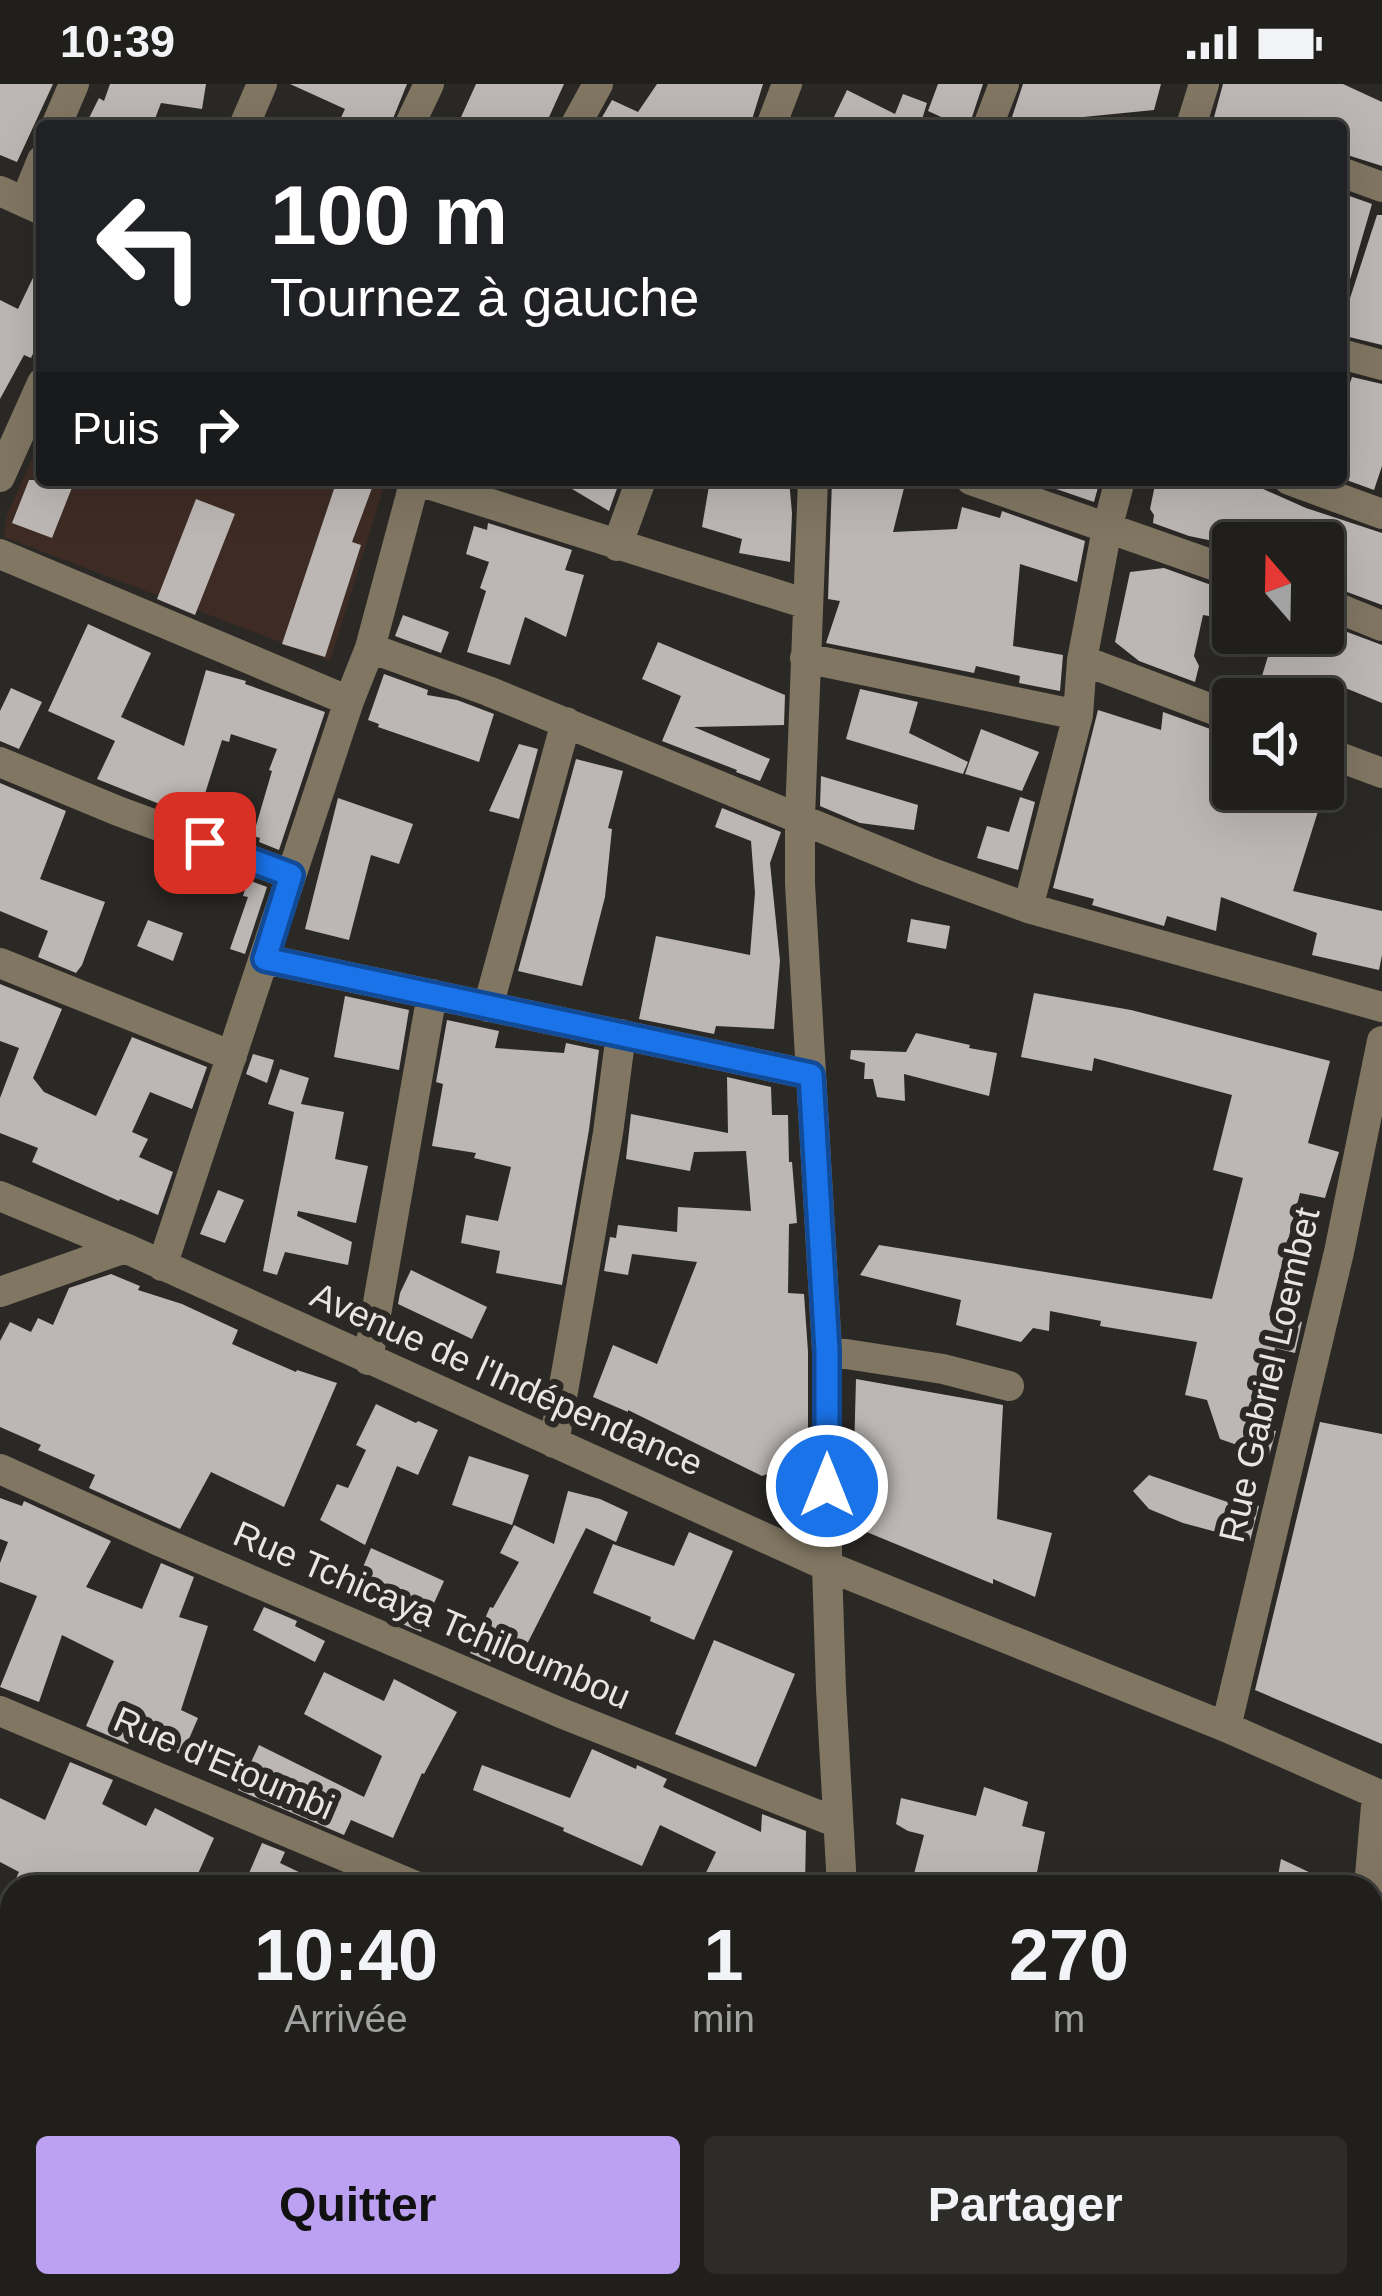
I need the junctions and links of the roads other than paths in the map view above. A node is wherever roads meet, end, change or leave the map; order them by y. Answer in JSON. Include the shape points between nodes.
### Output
{"nodes":[{"id":1,"x":74,"y":84,"type":"edge"},
{"id":2,"x":262,"y":84,"type":"edge"},
{"id":3,"x":429,"y":84,"type":"edge"},
{"id":4,"x":598,"y":84,"type":"edge"},
{"id":5,"x":787,"y":84,"type":"edge"},
{"id":6,"x":1004,"y":84,"type":"edge"},
{"id":7,"x":1204,"y":84,"type":"edge"},
{"id":8,"x":59,"y":120,"type":"edge"},
{"id":9,"x":247,"y":120,"type":"edge"},
{"id":10,"x":412,"y":120,"type":"edge"},
{"id":11,"x":578,"y":120,"type":"edge"},
{"id":12,"x":773,"y":120,"type":"edge"},
{"id":13,"x":990,"y":120,"type":"edge"},
{"id":14,"x":1200,"y":120,"type":"edge"},
{"id":15,"x":36,"y":172,"type":"edge"},
{"id":16,"x":1347,"y":174,"type":"edge"},
{"id":17,"x":1382,"y":187,"type":"edge"},
{"id":18,"x":22,"y":201,"type":"edge"},
{"id":19,"x":1347,"y":356,"type":"edge"},
{"id":20,"x":1382,"y":365,"type":"edge"},
{"id":21,"x":36,"y":390,"type":"edge"},
{"id":22,"x":13,"y":415,"type":"edge"},
{"id":23,"x":0,"y":477,"type":"edge"},
{"id":24,"x":413,"y":486,"type":"edge"},
{"id":25,"x":433,"y":486,"type":"edge"},
{"id":26,"x":639,"y":486,"type":"edge"},
{"id":27,"x":813,"y":486,"type":"edge"},
{"id":28,"x":988,"y":486,"type":"edge"},
{"id":29,"x":1118,"y":486,"type":"edge"},
{"id":30,"x":1305,"y":486,"type":"edge"},
{"id":31,"x":1382,"y":514,"type":"edge"},
{"id":32,"x":1107,"y":529,"type":"junction"},
{"id":33,"x":617,"y":546,"type":"junction"},
{"id":34,"x":2,"y":562,"type":"edge"},
{"id":35,"x":1212,"y":565,"type":"edge"},
{"id":36,"x":807,"y":604,"type":"junction"},
{"id":37,"x":1344,"y":611,"type":"edge"},
{"id":38,"x":1382,"y":626,"type":"edge"},
{"id":39,"x":370,"y":648,"type":"junction"},
{"id":40,"x":805,"y":658,"type":"junction"},
{"id":41,"x":1082,"y":661,"type":"junction"},
{"id":42,"x":349,"y":701,"type":"junction"},
{"id":43,"x":1212,"y":709,"type":"edge"},
{"id":44,"x":1078,"y":715,"type":"junction"},
{"id":45,"x":566,"y":722,"type":"junction"},
{"id":46,"x":1344,"y":759,"type":"edge"},
{"id":47,"x":0,"y":762,"type":"edge"},
{"id":48,"x":1382,"y":773,"type":"edge"},
{"id":49,"x":800,"y":817,"type":"junction"},
{"id":50,"x":291,"y":875,"type":"junction"},
{"id":51,"x":1028,"y":908,"type":"junction"},
{"id":52,"x":265,"y":959,"type":"junction"},
{"id":53,"x":0,"y":963,"type":"edge"},
{"id":54,"x":431,"y":994,"type":"junction"},
{"id":55,"x":488,"y":1007,"type":"junction"},
{"id":56,"x":1382,"y":1007,"type":"edge"},
{"id":57,"x":621,"y":1034,"type":"junction"},
{"id":58,"x":1382,"y":1040,"type":"edge"},
{"id":59,"x":232,"y":1056,"type":"junction"},
{"id":60,"x":811,"y":1075,"type":"junction"},
{"id":61,"x":0,"y":1196,"type":"edge"},
{"id":62,"x":125,"y":1248,"type":"junction"},
{"id":63,"x":162,"y":1266,"type":"junction"},
{"id":64,"x":0,"y":1292,"type":"edge"},
{"id":65,"x":827,"y":1351,"type":"junction"},
{"id":66,"x":368,"y":1360,"type":"junction"},
{"id":67,"x":1009,"y":1386,"type":"dead end"},
{"id":68,"x":554,"y":1442,"type":"junction"},
{"id":69,"x":0,"y":1469,"type":"edge"},
{"id":70,"x":827,"y":1566,"type":"junction"},
{"id":71,"x":0,"y":1711,"type":"edge"},
{"id":72,"x":1226,"y":1726,"type":"junction"},
{"id":73,"x":1380,"y":1795,"type":"edge"},
{"id":74,"x":838,"y":1823,"type":"junction"},
{"id":75,"x":390,"y":1875,"type":"edge"},
{"id":76,"x":841,"y":1875,"type":"edge"},
{"id":77,"x":1370,"y":1875,"type":"edge"}],
"edges":[{"from":1,"to":8,"type":"street"},
{"from":2,"to":9,"type":"street"},
{"from":3,"to":10,"type":"street"},
{"from":4,"to":11,"type":"street"},
{"from":5,"to":12,"type":"street"},
{"from":6,"to":13,"type":"street"},
{"from":7,"to":14,"type":"street"},
{"from":15,"to":18,"type":"street"},
{"from":16,"to":17,"type":"street"},
{"from":19,"to":20,"type":"street"},
{"from":21,"to":22,"type":"street"},
{"from":22,"to":23,"type":"street"},
{"from":24,"to":39,"type":"street"},
{"from":25,"to":33,"type":"street"},
{"from":26,"to":33,"type":"street"},
{"from":27,"to":36,"type":"street"},
{"from":28,"to":32,"type":"street"},
{"from":29,"to":32,"type":"street"},
{"from":30,"to":31,"type":"street"},
{"from":32,"to":35,"type":"street"},
{"from":32,"to":41,"type":"street"},
{"from":33,"to":36,"type":"street"},
{"from":34,"to":42,"type":"street"},
{"from":36,"to":40,"type":"street"},
{"from":37,"to":38,"type":"street"},
{"from":39,"to":42,"type":"street"},
{"from":39,"to":45,"type":"street"},
{"from":40,"to":44,"type":"street"},
{"from":40,"to":49,"type":"street"},
{"from":41,"to":43,"type":"street"},
{"from":41,"to":44,"type":"street"},
{"from":42,"to":50,"type":"street"},
{"from":44,"to":51,"type":"street"},
{"from":45,"to":49,"type":"street"},
{"from":45,"to":55,"type":"street"},
{"from":46,"to":48,"type":"street"},
{"from":47,"to":50,"type":"street"},
{"from":49,"to":51,"type":"street"},
{"from":49,"to":60,"type":"street"},
{"from":50,"to":52,"type":"street"},
{"from":51,"to":56,"type":"street"},
{"from":52,"to":54,"type":"street"},
{"from":52,"to":59,"type":"street"},
{"from":53,"to":59,"type":"street"},
{"from":54,"to":55,"type":"street"},
{"from":54,"to":66,"type":"street"},
{"from":55,"to":57,"type":"street"},
{"from":57,"to":60,"type":"street"},
{"from":57,"to":68,"type":"street"},
{"from":58,"to":72,"type":"street","name":"Rue Gabriel Loembet"},
{"from":59,"to":63,"type":"street"},
{"from":60,"to":65,"type":"street"},
{"from":61,"to":62,"type":"street","name":"Avenue de l'Indépendance"},
{"from":62,"to":63,"type":"street","name":"Avenue de l'Indépendance"},
{"from":62,"to":64,"type":"street"},
{"from":63,"to":66,"type":"street","name":"Avenue de l'Indépendance"},
{"from":65,"to":67,"type":"street"},
{"from":65,"to":70,"type":"street"},
{"from":66,"to":68,"type":"street","name":"Avenue de l'Indépendance"},
{"from":68,"to":70,"type":"street","name":"Avenue de l'Indépendance"},
{"from":69,"to":74,"type":"street","name":"Rue Tchicaya Tchiloumbou","via":[[561,1714]]},
{"from":70,"to":72,"type":"street","name":"Avenue de l'Indépendance"},
{"from":70,"to":74,"type":"street"},
{"from":71,"to":75,"type":"street","name":"Rue d'Etoumbi"},
{"from":72,"to":73,"type":"street","name":"Avenue de l'Indépendance"},
{"from":73,"to":77,"type":"street"},
{"from":74,"to":76,"type":"street"}]}
